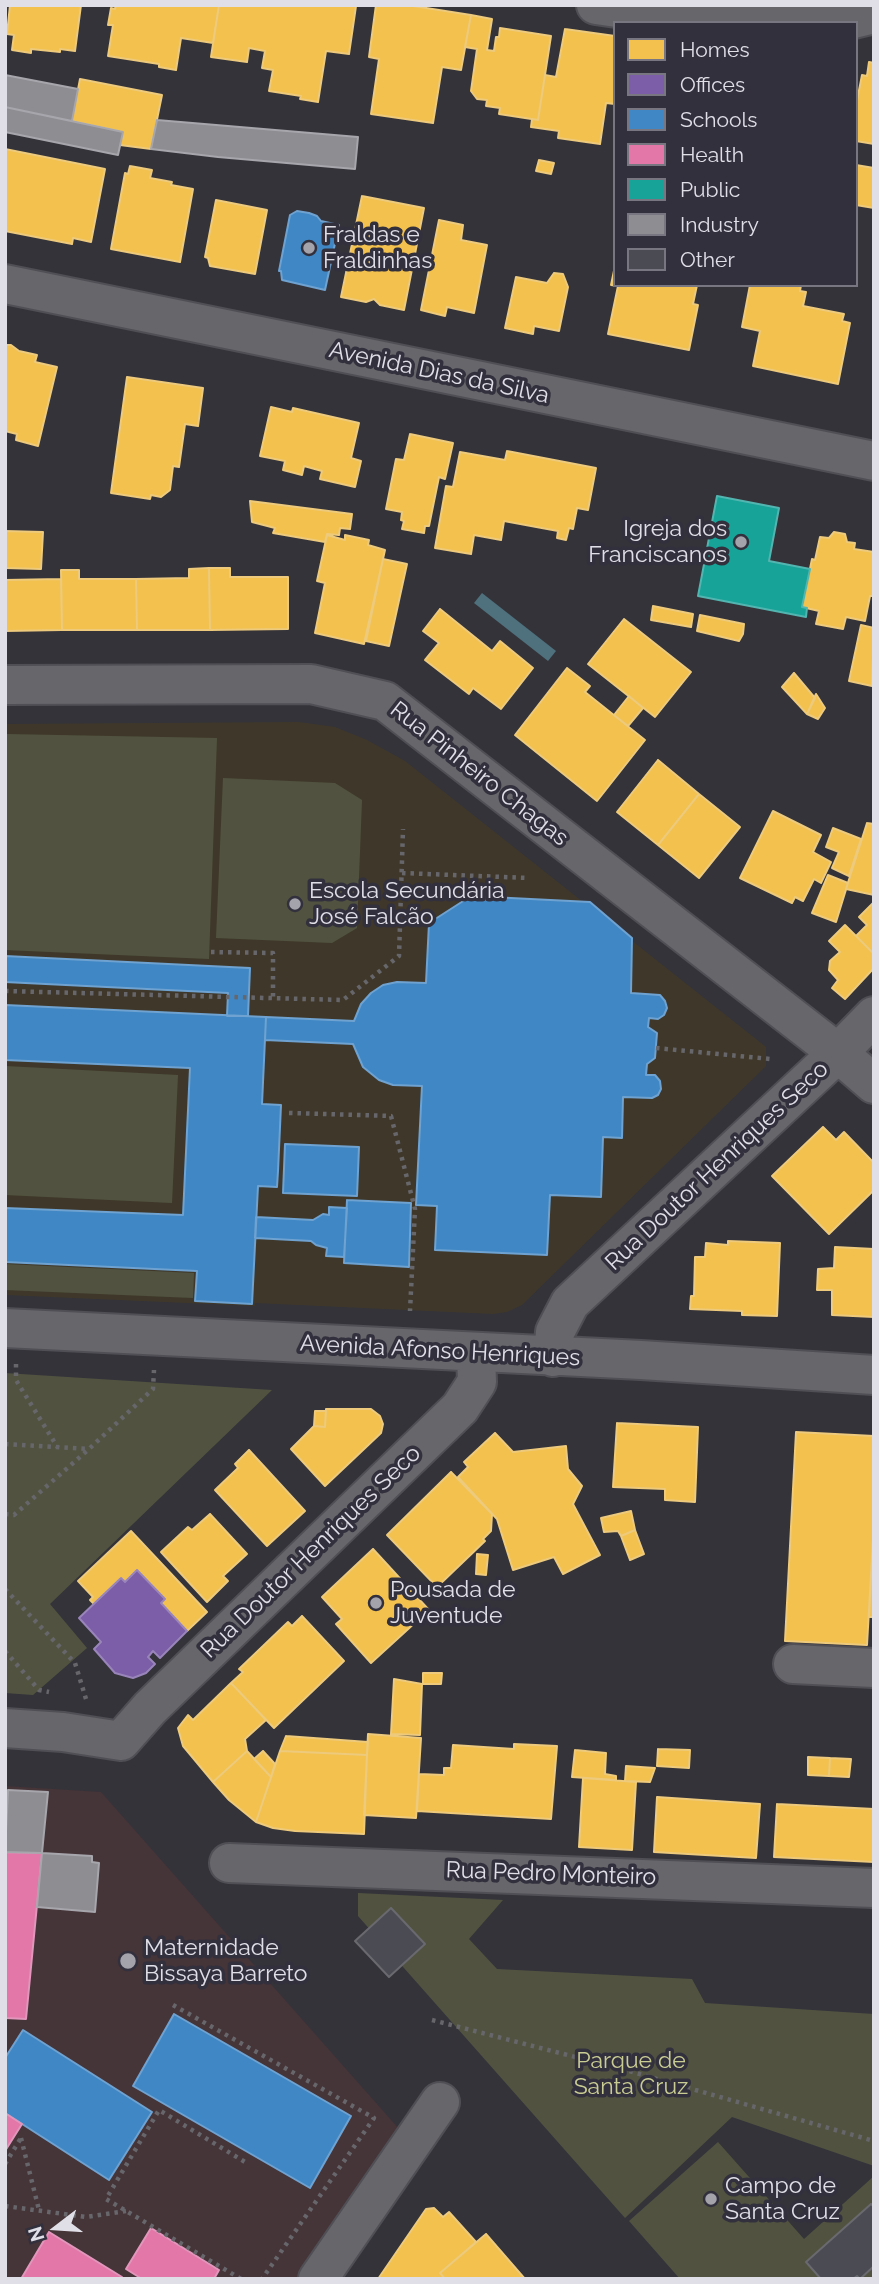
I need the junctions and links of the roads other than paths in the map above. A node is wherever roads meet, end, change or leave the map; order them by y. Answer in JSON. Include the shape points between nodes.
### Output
{"nodes":[{"id":1,"x":596,"y":5,"type":"edge"},
{"id":2,"x":874,"y":14,"type":"edge"},
{"id":3,"x":5,"y":284,"type":"edge"},
{"id":4,"x":874,"y":461,"type":"edge"},
{"id":5,"x":5,"y":685,"type":"edge"},
{"id":6,"x":874,"y":1016,"type":"edge"},
{"id":7,"x":838,"y":1053,"type":"junction"},
{"id":8,"x":874,"y":1084,"type":"edge"},
{"id":9,"x":5,"y":1328,"type":"edge"},
{"id":10,"x":476,"y":1353,"type":"junction"},
{"id":11,"x":553,"y":1357,"type":"junction"},
{"id":12,"x":874,"y":1375,"type":"edge"},
{"id":13,"x":793,"y":1664,"type":"dead end"},
{"id":14,"x":874,"y":1668,"type":"edge"},
{"id":15,"x":5,"y":1728,"type":"edge"},
{"id":16,"x":5,"y":1750,"type":"edge"},
{"id":17,"x":113,"y":1752,"type":"junction"},
{"id":18,"x":229,"y":1863,"type":"dead end"},
{"id":19,"x":874,"y":1888,"type":"edge"},
{"id":20,"x":440,"y":2102,"type":"dead end"},
{"id":21,"x":412,"y":2172,"type":"dead end"},
{"id":22,"x":318,"y":2279,"type":"edge"},
{"id":23,"x":339,"y":2279,"type":"edge"}],
"edges":[{"from":1,"to":2,"type":"street","via":[[706,21],[849,20]]},
{"from":3,"to":4,"type":"street","name":"Avenida Dias da Silva"},
{"from":5,"to":7,"type":"street","name":"Rua Pinheiro Chagas","via":[[311,684],[385,701]]},
{"from":6,"to":7,"type":"street","name":"Rua Doutor Henriques Seco"},
{"from":7,"to":8,"type":"street","name":"Rua Pinheiro Chagas"},
{"from":7,"to":11,"type":"street","name":"Rua Doutor Henriques Seco","via":[[570,1303],[555,1332]]},
{"from":9,"to":10,"type":"street","name":"Avenida Afonso Henriques"},
{"from":10,"to":11,"type":"street","name":"Avenida Afonso Henriques"},
{"from":10,"to":17,"type":"street","name":"Rua Doutor Henriques Seco","via":[[477,1382],[460,1408],[150,1708]]},
{"from":11,"to":12,"type":"street","name":"Avenida Afonso Henriques"},
{"from":13,"to":14,"type":"street"},
{"from":15,"to":17,"type":"street","via":[[63,1732]]},
{"from":16,"to":17,"type":"street"},
{"from":18,"to":19,"type":"street","name":"Rua Pedro Monteiro"},
{"from":20,"to":22,"type":"street"},
{"from":21,"to":23,"type":"street"}]}
